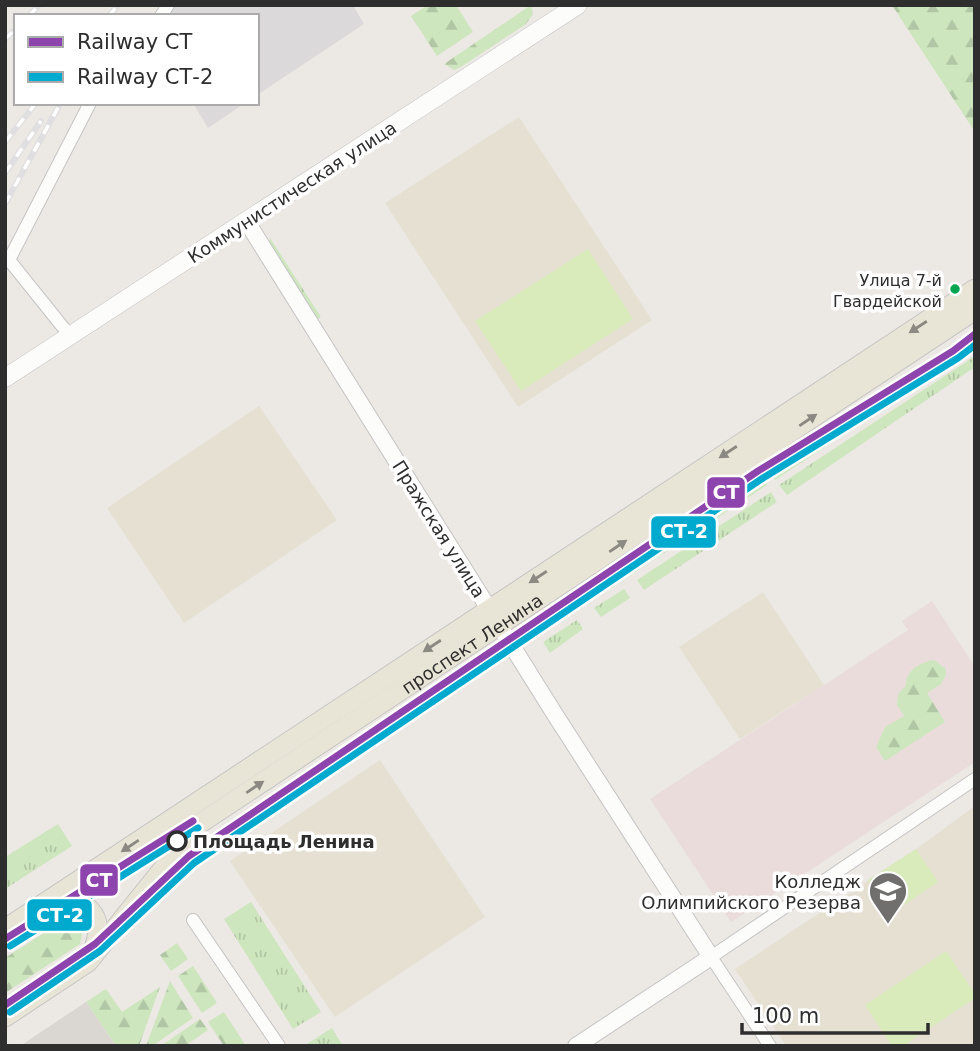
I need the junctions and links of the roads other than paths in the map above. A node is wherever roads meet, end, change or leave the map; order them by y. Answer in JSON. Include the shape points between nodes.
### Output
{"nodes":[{"id":1,"x":578,"y":5,"type":"edge"},
{"id":2,"x":89,"y":105,"type":"edge"},
{"id":3,"x":247,"y":222,"type":"junction"},
{"id":4,"x":975,"y":289,"type":"edge"},
{"id":5,"x":975,"y":310,"type":"edge"},
{"id":6,"x":70,"y":336,"type":"junction"},
{"id":7,"x":5,"y":378,"type":"edge"},
{"id":8,"x":495,"y":616,"type":"junction"},
{"id":9,"x":975,"y":779,"type":"edge"},
{"id":10,"x":187,"y":808,"type":"junction"},
{"id":11,"x":199,"y":824,"type":"junction"},
{"id":12,"x":48,"y":901,"type":"junction"},
{"id":13,"x":193,"y":920,"type":"dead end"},
{"id":14,"x":5,"y":929,"type":"edge"},
{"id":15,"x":711,"y":957,"type":"junction"},
{"id":16,"x":88,"y":962,"type":"junction"},
{"id":17,"x":5,"y":1017,"type":"edge"},
{"id":18,"x":279,"y":1046,"type":"edge"},
{"id":19,"x":576,"y":1046,"type":"edge"},
{"id":20,"x":770,"y":1046,"type":"edge"}],
"edges":[{"from":1,"to":3,"type":"main road","name":"Коммунистическая улица"},
{"from":2,"to":6,"type":"street","via":[[9,260]]},
{"from":3,"to":6,"type":"main road","name":"Коммунистическая улица"},
{"from":3,"to":8,"type":"street","name":"Пражская улица"},
{"from":4,"to":8,"type":"main road","name":"проспект Ленина","one_way":true},
{"from":8,"to":5,"type":"main road","name":"проспект Ленина","one_way":true},
{"from":6,"to":7,"type":"main road","name":"Коммунистическая улица"},
{"from":8,"to":10,"type":"main road","name":"проспект Ленина","one_way":true},
{"from":11,"to":8,"type":"main road","name":"проспект Ленина","one_way":true},
{"from":8,"to":15,"type":"street","name":"Пражская улица"},
{"from":9,"to":15,"type":"street"},
{"from":10,"to":11,"type":"main road"},
{"from":10,"to":12,"type":"main road","name":"проспект Ленина","one_way":true},
{"from":11,"to":16,"type":"main road","name":"проспект Ленина"},
{"from":12,"to":14,"type":"main road","name":"проспект Ленина"},
{"from":12,"to":16,"type":"main road","via":[[65,898],[91,911],[98,931]]},
{"from":13,"to":18,"type":"street"},
{"from":15,"to":19,"type":"street"},
{"from":15,"to":20,"type":"street","name":"Пражская улица"},
{"from":16,"to":17,"type":"main road","name":"проспект Ленина"}]}
